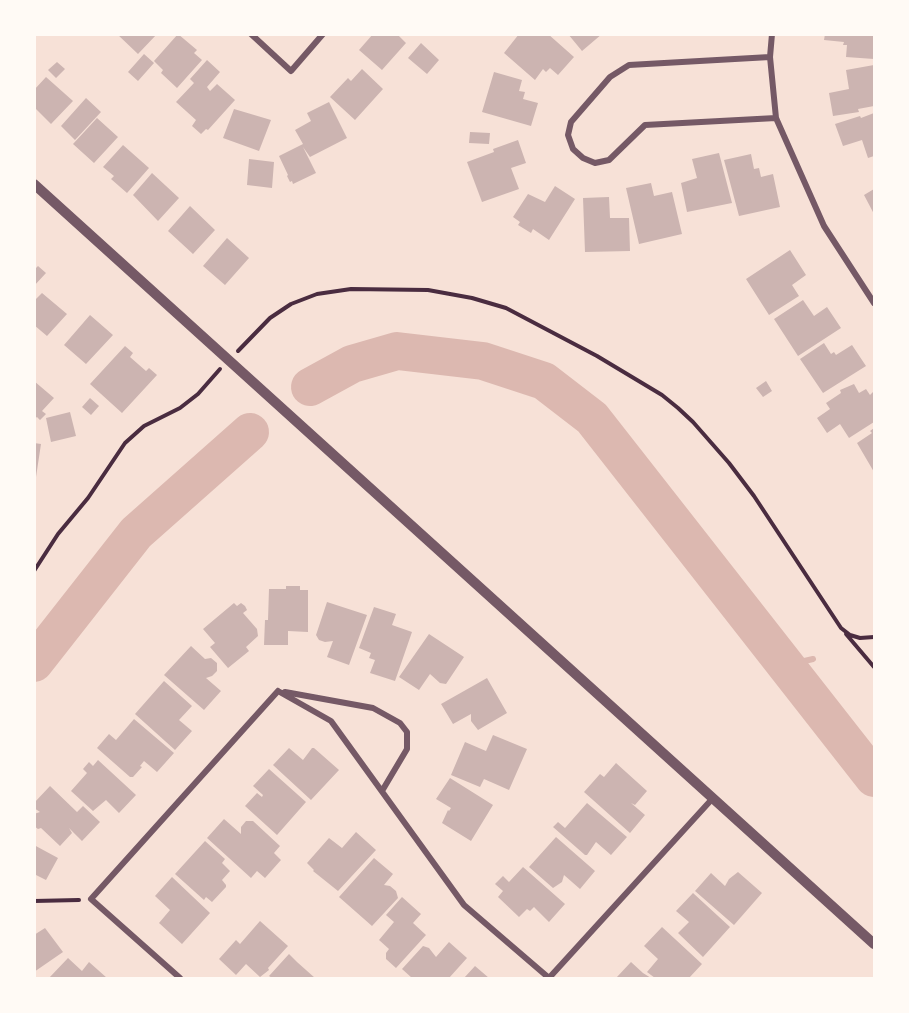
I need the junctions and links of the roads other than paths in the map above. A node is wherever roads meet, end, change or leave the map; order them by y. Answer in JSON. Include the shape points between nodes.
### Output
{"nodes":[{"id":1,"x":251,"y":34,"type":"edge"},
{"id":2,"x":323,"y":34,"type":"edge"},
{"id":3,"x":772,"y":34,"type":"edge"},
{"id":4,"x":770,"y":57,"type":"junction"},
{"id":5,"x":776,"y":118,"type":"junction"},
{"id":6,"x":34,"y":184,"type":"edge"},
{"id":7,"x":874,"y":303,"type":"edge"},
{"id":8,"x":279,"y":691,"type":"junction"},
{"id":9,"x":382,"y":791,"type":"junction"},
{"id":10,"x":713,"y":798,"type":"junction"},
{"id":11,"x":874,"y":944,"type":"edge"},
{"id":12,"x":180,"y":978,"type":"edge"},
{"id":13,"x":549,"y":978,"type":"edge"}],
"edges":[{"from":1,"to":2,"type":"street","via":[[291,71]]},
{"from":3,"to":4,"type":"street"},
{"from":4,"to":5,"type":"street"},
{"from":4,"to":5,"type":"street","via":[[629,65],[610,77],[571,122],[568,135],[573,149],[595,163],[609,160],[645,125]]},
{"from":5,"to":7,"type":"street","via":[[824,226]]},
{"from":6,"to":10,"type":"street"},
{"from":8,"to":9,"type":"street","via":[[331,722]]},
{"from":8,"to":9,"type":"street","via":[[373,708],[400,723],[407,732],[407,749]]},
{"from":8,"to":12,"type":"street","via":[[91,899]]},
{"from":9,"to":13,"type":"street","via":[[464,905]]},
{"from":10,"to":11,"type":"street"},
{"from":10,"to":13,"type":"street"}]}
